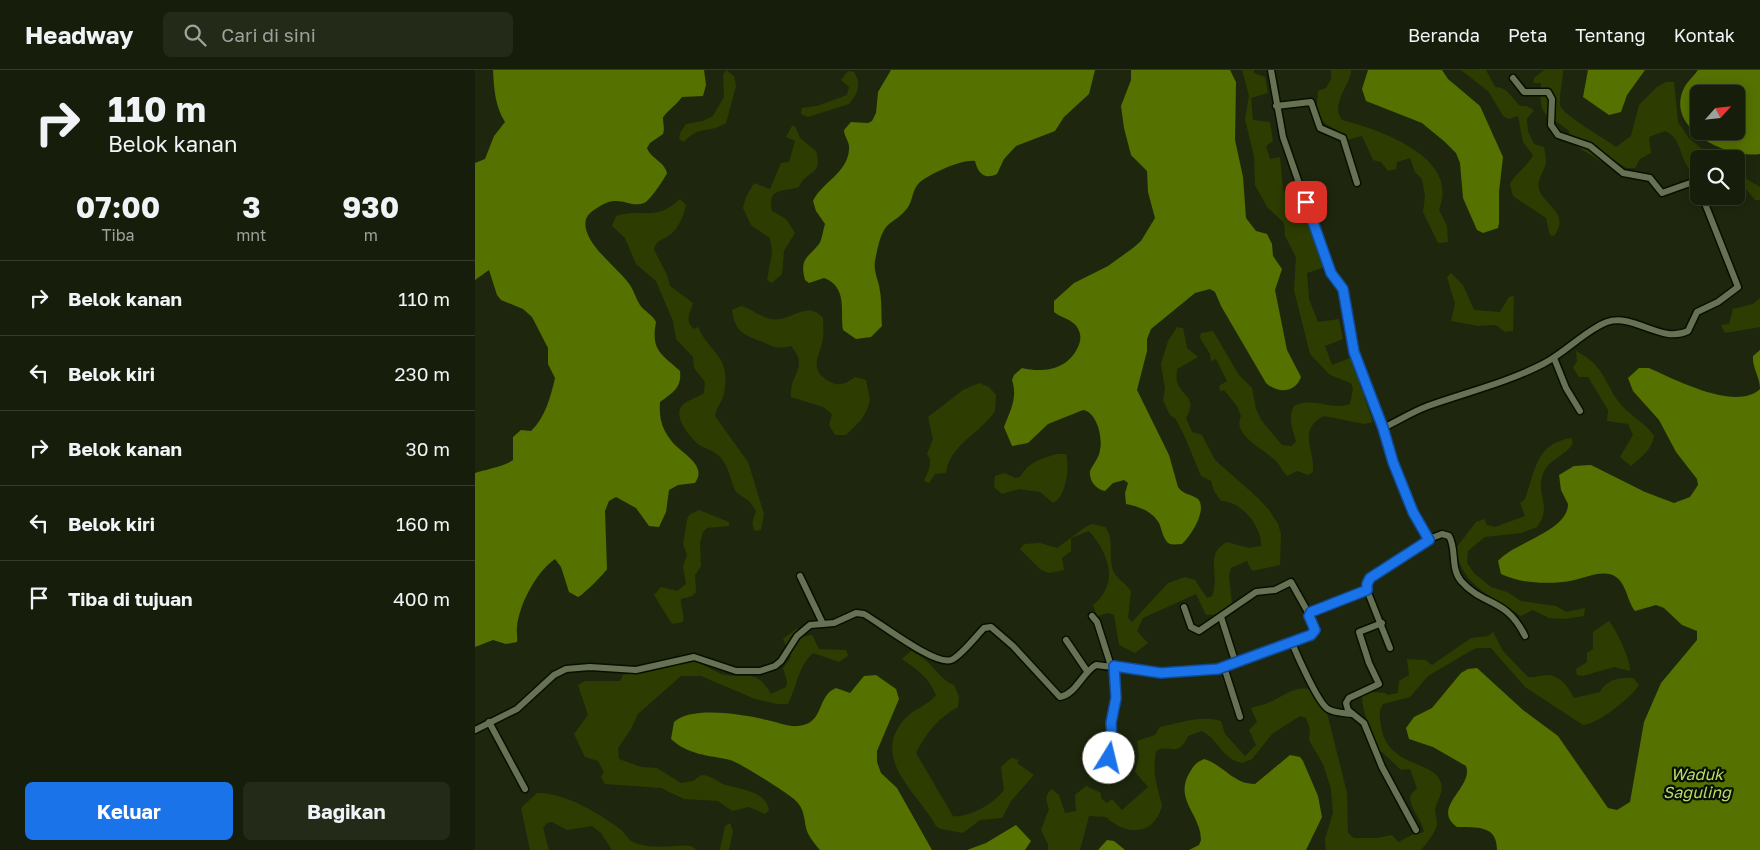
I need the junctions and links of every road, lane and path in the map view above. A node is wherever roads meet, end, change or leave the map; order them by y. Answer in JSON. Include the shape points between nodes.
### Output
{"nodes":[{"id":1,"x":1271,"y":70,"type":"edge"},
{"id":2,"x":1513,"y":78,"type":"dead end"},
{"id":3,"x":1276,"y":106,"type":"junction"},
{"id":4,"x":1357,"y":183,"type":"dead end"},
{"id":5,"x":1690,"y":183,"type":"edge"},
{"id":6,"x":1706,"y":205,"type":"edge"},
{"id":7,"x":1554,"y":358,"type":"junction"},
{"id":8,"x":1581,"y":411,"type":"dead end"},
{"id":9,"x":1383,"y":428,"type":"junction"},
{"id":10,"x":1429,"y":540,"type":"junction"},
{"id":11,"x":800,"y":576,"type":"dead end"},
{"id":12,"x":1367,"y":590,"type":"junction"},
{"id":13,"x":1184,"y":607,"type":"dead end"},
{"id":14,"x":1309,"y":614,"type":"junction"},
{"id":15,"x":1092,"y":616,"type":"dead end"},
{"id":16,"x":1221,"y":617,"type":"junction"},
{"id":17,"x":1382,"y":623,"type":"junction"},
{"id":18,"x":823,"y":624,"type":"junction"},
{"id":19,"x":1525,"y":636,"type":"dead end"},
{"id":20,"x":1066,"y":640,"type":"dead end"},
{"id":21,"x":1291,"y":643,"type":"junction"},
{"id":22,"x":1391,"y":648,"type":"dead end"},
{"id":23,"x":1235,"y":661,"type":"junction"},
{"id":24,"x":1112,"y":666,"type":"junction"},
{"id":25,"x":1224,"y":666,"type":"junction"},
{"id":26,"x":1087,"y":672,"type":"junction"},
{"id":27,"x":1352,"y":714,"type":"junction"},
{"id":28,"x":1240,"y":717,"type":"dead end"},
{"id":29,"x":489,"y":722,"type":"junction"},
{"id":30,"x":475,"y":730,"type":"edge"},
{"id":31,"x":1101,"y":764,"type":"dead end"},
{"id":32,"x":525,"y":789,"type":"dead end"},
{"id":33,"x":1416,"y":830,"type":"dead end"}],
"edges":[{"from":1,"to":3,"type":"street"},
{"from":2,"to":5,"type":"street","via":[[1524,92],[1549,92],[1552,128],[1560,136],[1590,146],[1623,172],[1649,178],[1662,193]]},
{"from":3,"to":4,"type":"street","via":[[1311,102],[1320,128],[1343,138]]},
{"from":3,"to":9,"type":"street","via":[[1287,151],[1328,267],[1343,289],[1354,352]]},
{"from":6,"to":7,"type":"street","via":[[1737,281],[1736,289],[1697,312],[1692,327],[1681,334],[1669,334],[1626,321],[1609,321]]},
{"from":7,"to":8,"type":"street","via":[[1566,388]]},
{"from":7,"to":9,"type":"street","via":[[1500,384],[1427,407]]},
{"from":9,"to":10,"type":"street","via":[[1405,494]]},
{"from":10,"to":12,"type":"street","via":[[1370,578]]},
{"from":10,"to":19,"type":"street","via":[[1442,534],[1449,536],[1455,570],[1461,581],[1480,596],[1509,611]]},
{"from":11,"to":18,"type":"street"},
{"from":12,"to":14,"type":"street"},
{"from":12,"to":17,"type":"street"},
{"from":13,"to":16,"type":"street","via":[[1191,627],[1196,631],[1205,629]]},
{"from":14,"to":16,"type":"street","via":[[1291,582],[1275,590],[1256,592]]},
{"from":14,"to":21,"type":"street","via":[[1315,632]]},
{"from":15,"to":24,"type":"street"},
{"from":16,"to":23,"type":"street"},
{"from":17,"to":22,"type":"street"},
{"from":17,"to":27,"type":"street","via":[[1359,632],[1379,684],[1349,698],[1347,707]]},
{"from":18,"to":26,"type":"street","via":[[834,623],[856,613],[864,614],[927,654],[950,660],[984,628],[991,627],[1060,697],[1069,694]]},
{"from":18,"to":29,"type":"street","via":[[806,628],[781,661],[760,671],[736,671],[694,657],[636,670],[566,669],[517,709]]},
{"from":20,"to":26,"type":"street"},
{"from":21,"to":23,"type":"street"},
{"from":21,"to":27,"type":"street","via":[[1324,706],[1332,711]]},
{"from":23,"to":25,"type":"street"},
{"from":24,"to":25,"type":"street","via":[[1161,673]]},
{"from":24,"to":26,"type":"street","via":[[1095,665]]},
{"from":24,"to":31,"type":"street","via":[[1116,698],[1112,734],[1105,746],[1109,758]]},
{"from":25,"to":28,"type":"street"},
{"from":27,"to":33,"type":"street","via":[[1364,723],[1382,767]]},
{"from":29,"to":30,"type":"street"},
{"from":29,"to":32,"type":"street"}]}
